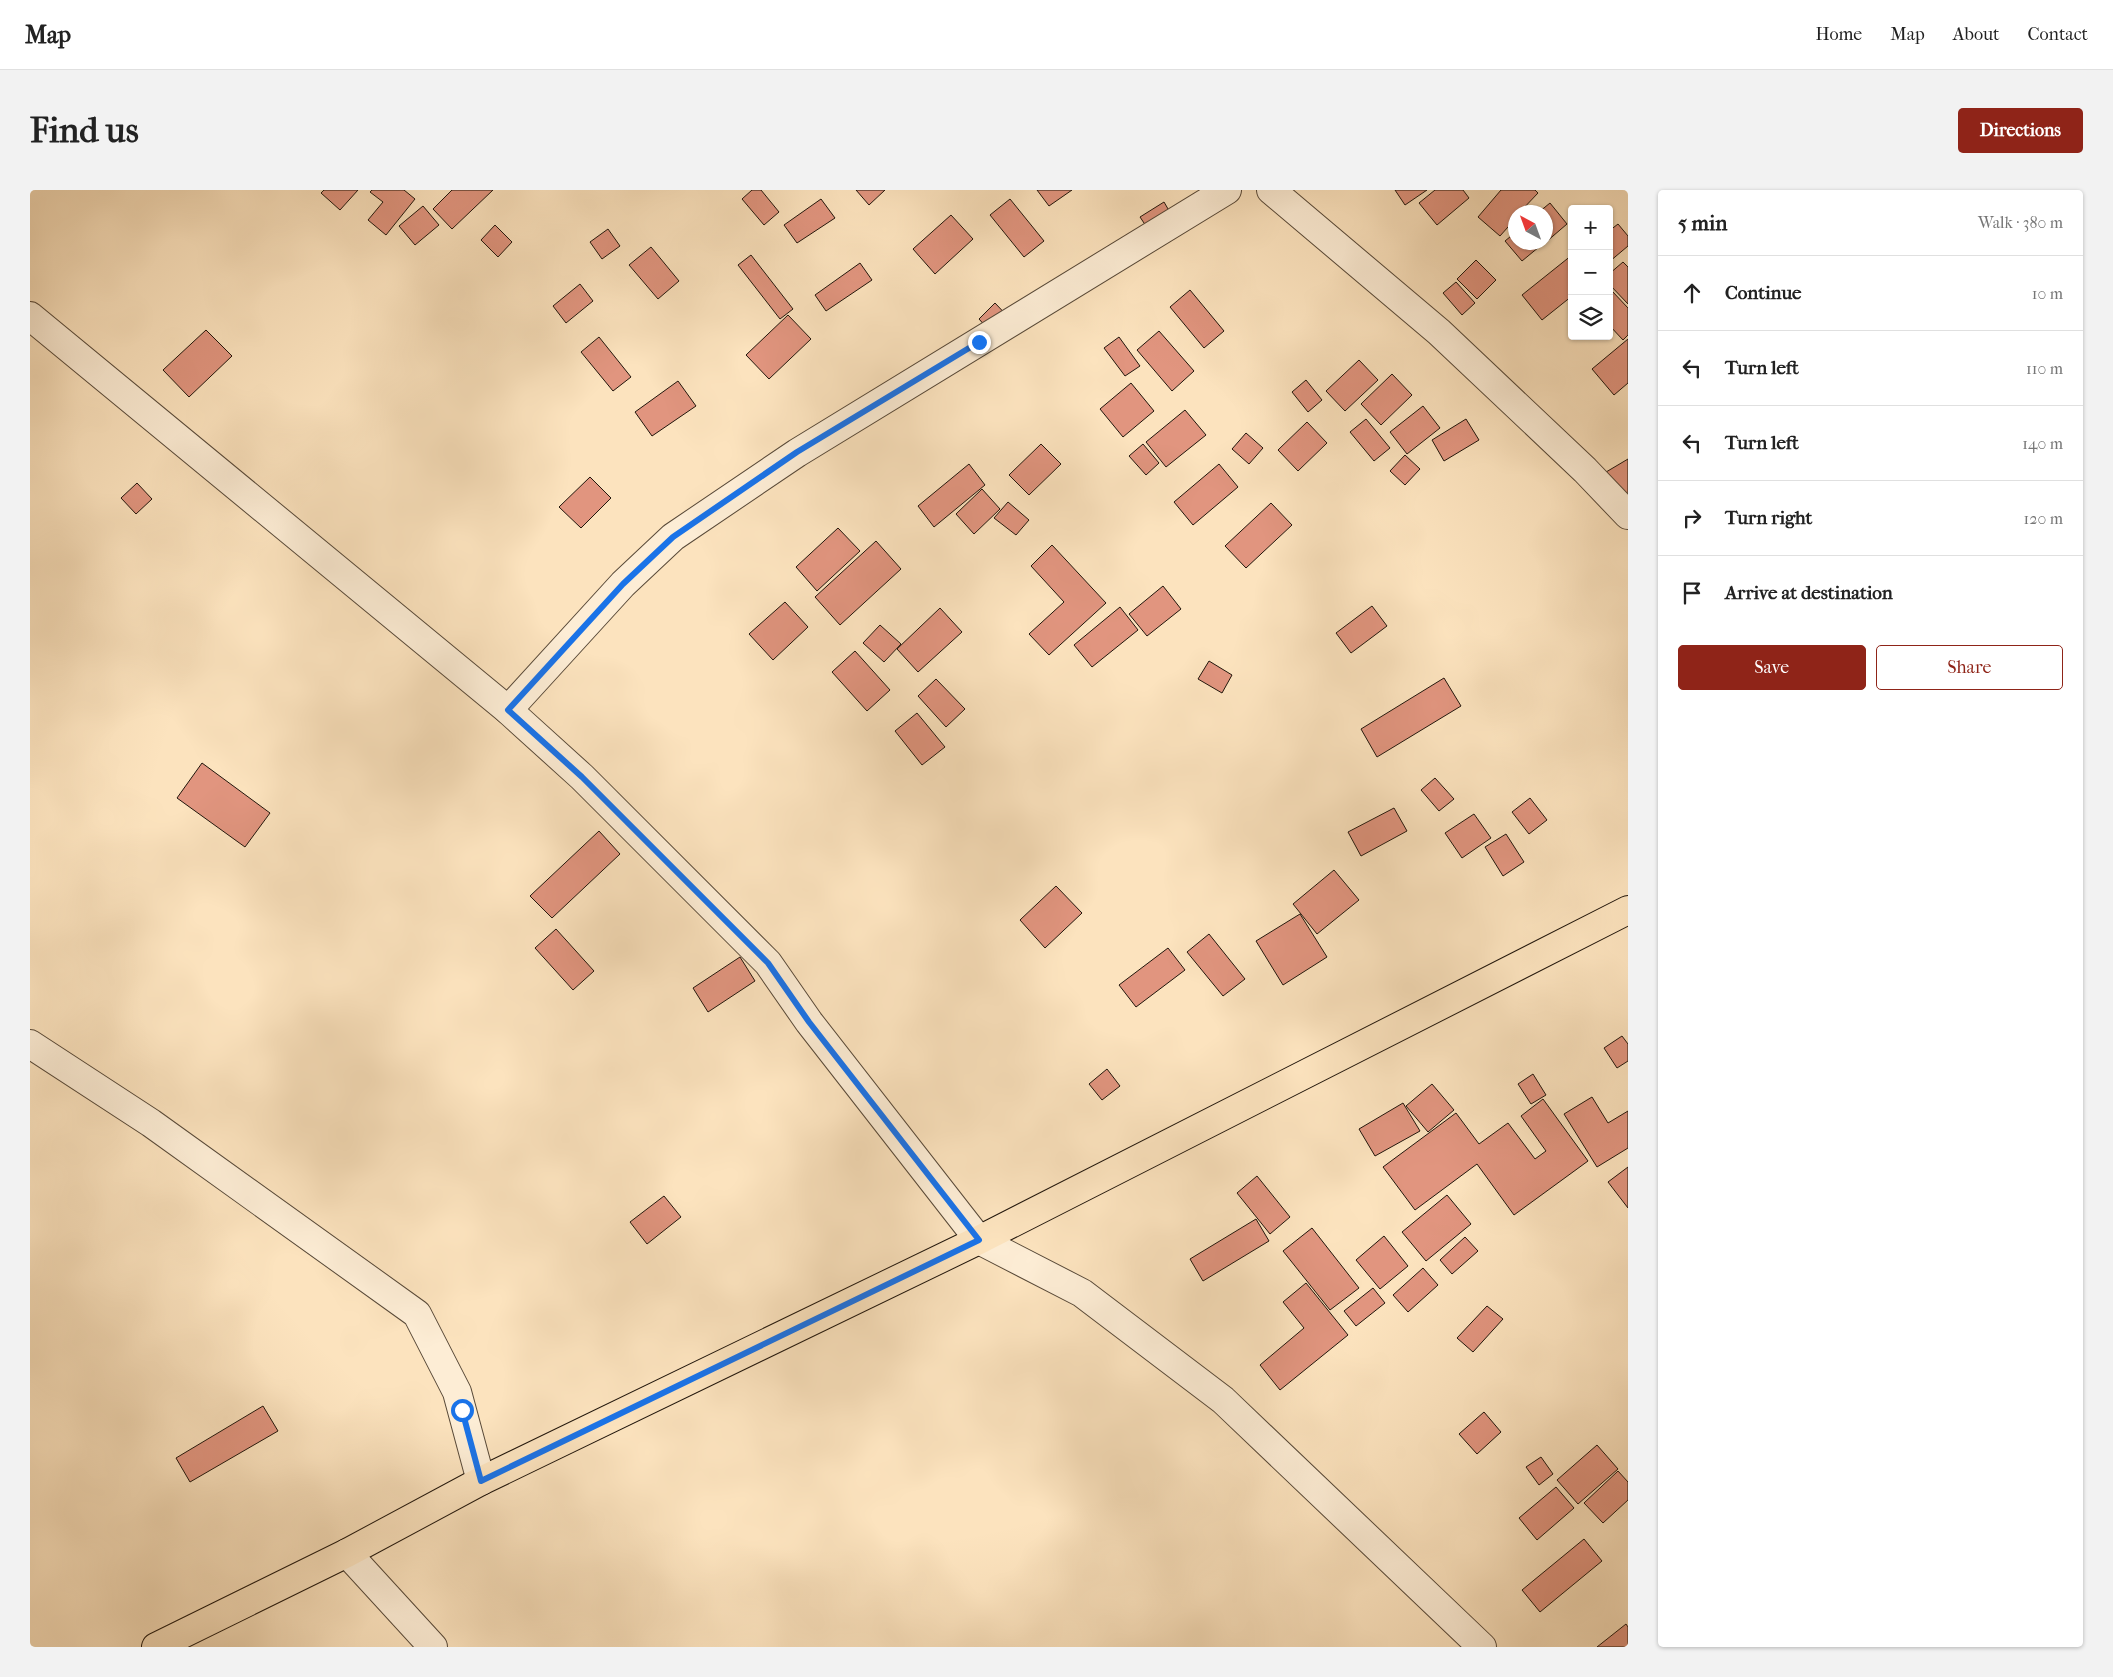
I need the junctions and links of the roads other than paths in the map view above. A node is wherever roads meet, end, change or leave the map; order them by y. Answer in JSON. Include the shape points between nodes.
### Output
{"nodes":[{"id":1,"x":1227,"y":190,"type":"edge"},
{"id":2,"x":1271,"y":190,"type":"edge"},
{"id":3,"x":30,"y":316,"type":"edge"},
{"id":4,"x":1628,"y":515,"type":"edge"},
{"id":5,"x":508,"y":710,"type":"junction"},
{"id":6,"x":1628,"y":910,"type":"edge"},
{"id":7,"x":30,"y":1044,"type":"edge"},
{"id":8,"x":979,"y":1240,"type":"junction"},
{"id":9,"x":481,"y":1481,"type":"junction"},
{"id":10,"x":346,"y":1553,"type":"junction"},
{"id":11,"x":156,"y":1647,"type":"edge"},
{"id":12,"x":433,"y":1647,"type":"edge"},
{"id":13,"x":1482,"y":1647,"type":"edge"}],
"edges":[{"from":1,"to":5,"type":"street","via":[[797,452],[673,537],[623,584]]},
{"from":2,"to":4,"type":"street","via":[[1439,332]]},
{"from":3,"to":5,"type":"street"},
{"from":5,"to":8,"type":"street","via":[[582,777],[768,963],[809,1022]]},
{"from":6,"to":8,"type":"main road"},
{"from":7,"to":9,"type":"street","via":[[151,1122],[417,1314],[457,1392]]},
{"from":8,"to":9,"type":"main road"},
{"from":8,"to":13,"type":"street","via":[[1082,1292],[1223,1400]]},
{"from":9,"to":10,"type":"main road"},
{"from":10,"to":11,"type":"main road"},
{"from":10,"to":12,"type":"street"}]}
